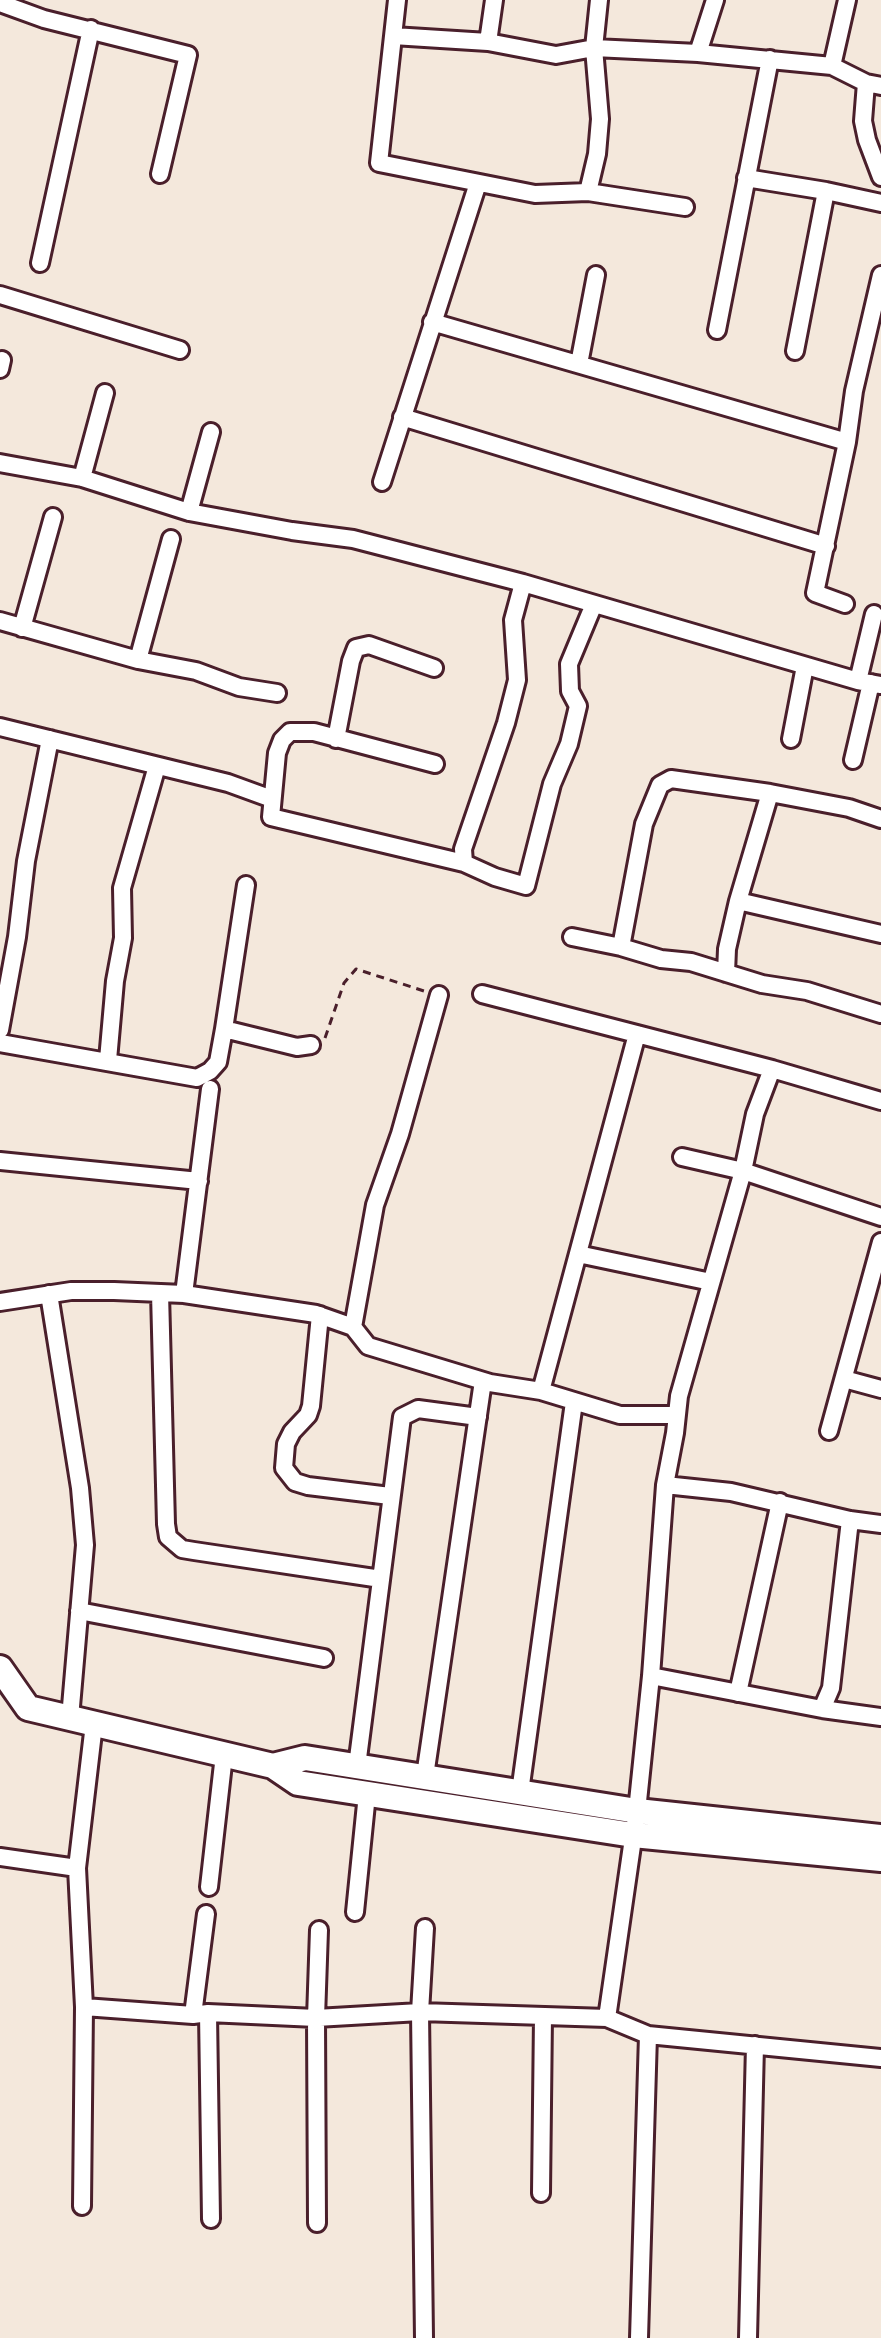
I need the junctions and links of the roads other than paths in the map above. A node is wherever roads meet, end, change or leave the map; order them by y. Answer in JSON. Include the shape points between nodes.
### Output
{"nodes":[{"id":1,"x":397,"y":0,"type":"edge"},
{"id":2,"x":494,"y":0,"type":"edge"},
{"id":3,"x":599,"y":0,"type":"edge"},
{"id":4,"x":715,"y":0,"type":"edge"},
{"id":5,"x":847,"y":0,"type":"edge"},
{"id":6,"x":0,"y":3,"type":"edge"},
{"id":7,"x":91,"y":29,"type":"junction"},
{"id":8,"x":393,"y":36,"type":"junction"},
{"id":9,"x":488,"y":42,"type":"junction"},
{"id":10,"x":594,"y":48,"type":"junction"},
{"id":11,"x":698,"y":53,"type":"junction"},
{"id":12,"x":770,"y":59,"type":"junction"},
{"id":13,"x":832,"y":66,"type":"junction"},
{"id":14,"x":874,"y":85,"type":"edge"},
{"id":15,"x":160,"y":174,"type":"dead end"},
{"id":16,"x":881,"y":177,"type":"edge"},
{"id":17,"x":746,"y":178,"type":"junction"},
{"id":18,"x":478,"y":183,"type":"junction"},
{"id":19,"x":826,"y":191,"type":"junction"},
{"id":20,"x":588,"y":192,"type":"junction"},
{"id":21,"x":881,"y":203,"type":"edge"},
{"id":22,"x":685,"y":207,"type":"dead end"},
{"id":23,"x":40,"y":263,"type":"dead end"},
{"id":24,"x":596,"y":275,"type":"dead end"},
{"id":25,"x":881,"y":275,"type":"edge"},
{"id":26,"x":0,"y":295,"type":"edge"},
{"id":27,"x":432,"y":322,"type":"junction"},
{"id":28,"x":717,"y":330,"type":"dead end"},
{"id":29,"x":180,"y":350,"type":"dead end"},
{"id":30,"x":795,"y":351,"type":"dead end"},
{"id":31,"x":579,"y":364,"type":"junction"},
{"id":32,"x":105,"y":393,"type":"dead end"},
{"id":33,"x":402,"y":417,"type":"junction"},
{"id":34,"x":211,"y":432,"type":"dead end"},
{"id":35,"x":847,"y":442,"type":"junction"},
{"id":36,"x":0,"y":463,"type":"edge"},
{"id":37,"x":82,"y":478,"type":"junction"},
{"id":38,"x":382,"y":482,"type":"dead end"},
{"id":39,"x":189,"y":512,"type":"junction"},
{"id":40,"x":53,"y":517,"type":"dead end"},
{"id":41,"x":171,"y":539,"type":"dead end"},
{"id":42,"x":826,"y":546,"type":"junction"},
{"id":43,"x":523,"y":583,"type":"junction"},
{"id":44,"x":594,"y":604,"type":"junction"},
{"id":45,"x":845,"y":604,"type":"dead end"},
{"id":46,"x":874,"y":614,"type":"dead end"},
{"id":47,"x":0,"y":621,"type":"edge"},
{"id":48,"x":22,"y":628,"type":"junction"},
{"id":49,"x":138,"y":660,"type":"junction"},
{"id":50,"x":805,"y":666,"type":"junction"},
{"id":51,"x":434,"y":668,"type":"dead end"},
{"id":52,"x":870,"y":683,"type":"edge"},
{"id":53,"x":277,"y":693,"type":"dead end"},
{"id":54,"x":0,"y":727,"type":"edge"},
{"id":55,"x":50,"y":739,"type":"junction"},
{"id":56,"x":336,"y":739,"type":"junction"},
{"id":57,"x":791,"y":739,"type":"dead end"},
{"id":58,"x":853,"y":760,"type":"dead end"},
{"id":59,"x":435,"y":764,"type":"dead end"},
{"id":60,"x":157,"y":766,"type":"junction"},
{"id":61,"x":770,"y":793,"type":"junction"},
{"id":62,"x":272,"y":799,"type":"junction"},
{"id":63,"x":881,"y":819,"type":"edge"},
{"id":64,"x":464,"y":863,"type":"junction"},
{"id":65,"x":246,"y":885,"type":"dead end"},
{"id":66,"x":738,"y":901,"type":"junction"},
{"id":67,"x":881,"y":934,"type":"edge"},
{"id":68,"x":572,"y":937,"type":"dead end"},
{"id":69,"x":621,"y":947,"type":"junction"},
{"id":70,"x":726,"y":973,"type":"junction"},
{"id":71,"x":482,"y":994,"type":"dead end"},
{"id":72,"x":439,"y":995,"type":"road end"},
{"id":73,"x":881,"y":1014,"type":"edge"},
{"id":74,"x":224,"y":1029,"type":"junction"},
{"id":75,"x":0,"y":1030,"type":"edge"},
{"id":76,"x":637,"y":1034,"type":"junction"},
{"id":77,"x":0,"y":1043,"type":"edge"},
{"id":78,"x":311,"y":1045,"type":"road end"},
{"id":79,"x":108,"y":1060,"type":"junction"},
{"id":80,"x":772,"y":1069,"type":"junction"},
{"id":81,"x":210,"y":1089,"type":"dead end"},
{"id":82,"x":881,"y":1101,"type":"edge"},
{"id":83,"x":682,"y":1157,"type":"dead end"},
{"id":84,"x":0,"y":1161,"type":"edge"},
{"id":85,"x":743,"y":1171,"type":"junction"},
{"id":86,"x":199,"y":1181,"type":"junction"},
{"id":87,"x":881,"y":1217,"type":"edge"},
{"id":88,"x":881,"y":1242,"type":"edge"},
{"id":89,"x":578,"y":1254,"type":"junction"},
{"id":90,"x":711,"y":1282,"type":"junction"},
{"id":91,"x":160,"y":1293,"type":"junction"},
{"id":92,"x":49,"y":1294,"type":"junction"},
{"id":93,"x":184,"y":1294,"type":"junction"},
{"id":94,"x":0,"y":1302,"type":"edge"},
{"id":95,"x":320,"y":1315,"type":"junction"},
{"id":96,"x":353,"y":1327,"type":"junction"},
{"id":97,"x":844,"y":1379,"type":"junction"},
{"id":98,"x":483,"y":1381,"type":"junction"},
{"id":99,"x":881,"y":1389,"type":"edge"},
{"id":100,"x":541,"y":1391,"type":"junction"},
{"id":101,"x":574,"y":1402,"type":"junction"},
{"id":102,"x":677,"y":1415,"type":"junction"},
{"id":103,"x":478,"y":1417,"type":"junction"},
{"id":104,"x":829,"y":1431,"type":"dead end"},
{"id":105,"x":665,"y":1485,"type":"junction"},
{"id":106,"x":390,"y":1496,"type":"junction"},
{"id":107,"x":780,"y":1502,"type":"junction"},
{"id":108,"x":850,"y":1520,"type":"junction"},
{"id":109,"x":881,"y":1524,"type":"edge"},
{"id":110,"x":381,"y":1579,"type":"junction"},
{"id":111,"x":79,"y":1611,"type":"junction"},
{"id":112,"x":324,"y":1658,"type":"dead end"},
{"id":113,"x":0,"y":1669,"type":"edge"},
{"id":114,"x":651,"y":1676,"type":"junction"},
{"id":115,"x":738,"y":1693,"type":"junction"},
{"id":116,"x":822,"y":1709,"type":"junction"},
{"id":117,"x":881,"y":1717,"type":"edge"},
{"id":118,"x":70,"y":1718,"type":"junction"},
{"id":119,"x":94,"y":1724,"type":"junction"},
{"id":120,"x":224,"y":1755,"type":"junction"},
{"id":121,"x":273,"y":1766,"type":"junction"},
{"id":122,"x":357,"y":1766,"type":"junction"},
{"id":123,"x":425,"y":1776,"type":"junction"},
{"id":124,"x":520,"y":1792,"type":"junction"},
{"id":125,"x":367,"y":1794,"type":"junction"},
{"id":126,"x":635,"y":1823,"type":"junction"},
{"id":127,"x":881,"y":1837,"type":"edge"},
{"id":128,"x":0,"y":1857,"type":"edge"},
{"id":129,"x":881,"y":1859,"type":"edge"},
{"id":130,"x":77,"y":1868,"type":"junction"},
{"id":131,"x":209,"y":1887,"type":"dead end"},
{"id":132,"x":355,"y":1912,"type":"dead end"},
{"id":133,"x":206,"y":1914,"type":"dead end"},
{"id":134,"x":425,"y":1928,"type":"dead end"},
{"id":135,"x":319,"y":1930,"type":"dead end"},
{"id":136,"x":84,"y":2007,"type":"junction"},
{"id":137,"x":420,"y":2012,"type":"junction"},
{"id":138,"x":200,"y":2014,"type":"junction"},
{"id":139,"x":543,"y":2016,"type":"junction"},
{"id":140,"x":316,"y":2018,"type":"junction"},
{"id":141,"x":607,"y":2018,"type":"junction"},
{"id":142,"x":648,"y":2035,"type":"junction"},
{"id":143,"x":755,"y":2045,"type":"junction"},
{"id":144,"x":881,"y":2058,"type":"edge"},
{"id":145,"x":541,"y":2193,"type":"dead end"},
{"id":146,"x":82,"y":2206,"type":"dead end"},
{"id":147,"x":211,"y":2219,"type":"dead end"},
{"id":148,"x":317,"y":2223,"type":"dead end"},
{"id":149,"x":424,"y":2338,"type":"edge"},
{"id":150,"x":639,"y":2338,"type":"edge"},
{"id":151,"x":748,"y":2338,"type":"edge"}],
"edges":[{"from":1,"to":8,"type":"street"},
{"from":2,"to":9,"type":"street"},
{"from":3,"to":10,"type":"street"},
{"from":4,"to":11,"type":"street"},
{"from":5,"to":13,"type":"street"},
{"from":6,"to":7,"type":"street"},
{"from":7,"to":15,"type":"street","via":[[188,55]]},
{"from":7,"to":23,"type":"street"},
{"from":8,"to":9,"type":"street"},
{"from":8,"to":18,"type":"street","via":[[379,163]]},
{"from":9,"to":10,"type":"street","via":[[556,55]]},
{"from":10,"to":11,"type":"street"},
{"from":10,"to":20,"type":"street","via":[[600,119]]},
{"from":11,"to":12,"type":"street"},
{"from":12,"to":13,"type":"street"},
{"from":12,"to":17,"type":"street"},
{"from":13,"to":14,"type":"street"},
{"from":14,"to":16,"type":"street","via":[[863,121]]},
{"from":17,"to":19,"type":"street"},
{"from":17,"to":28,"type":"street"},
{"from":18,"to":20,"type":"street","via":[[535,194]]},
{"from":18,"to":27,"type":"street"},
{"from":19,"to":21,"type":"street"},
{"from":19,"to":30,"type":"street"},
{"from":20,"to":22,"type":"street"},
{"from":24,"to":31,"type":"street"},
{"from":25,"to":35,"type":"street"},
{"from":26,"to":29,"type":"street"},
{"from":27,"to":31,"type":"street"},
{"from":27,"to":33,"type":"street"},
{"from":31,"to":35,"type":"street"},
{"from":32,"to":37,"type":"street"},
{"from":33,"to":38,"type":"street"},
{"from":33,"to":42,"type":"street"},
{"from":34,"to":39,"type":"street"},
{"from":35,"to":42,"type":"street"},
{"from":36,"to":37,"type":"street"},
{"from":37,"to":39,"type":"street"},
{"from":39,"to":43,"type":"street","via":[[353,539]]},
{"from":40,"to":48,"type":"street"},
{"from":41,"to":49,"type":"street"},
{"from":42,"to":45,"type":"street","via":[[815,593]]},
{"from":43,"to":44,"type":"street"},
{"from":43,"to":64,"type":"street","via":[[513,620],[517,680],[464,841]]},
{"from":44,"to":50,"type":"street"},
{"from":44,"to":64,"type":"street","via":[[569,664],[570,691],[578,706],[526,886]]},
{"from":46,"to":52,"type":"street"},
{"from":47,"to":48,"type":"street"},
{"from":48,"to":49,"type":"street"},
{"from":49,"to":53,"type":"street"},
{"from":50,"to":52,"type":"street"},
{"from":50,"to":57,"type":"street"},
{"from":51,"to":56,"type":"street","via":[[369,645],[356,648]]},
{"from":52,"to":58,"type":"street"},
{"from":54,"to":55,"type":"street"},
{"from":55,"to":60,"type":"street"},
{"from":55,"to":75,"type":"street"},
{"from":56,"to":59,"type":"street"},
{"from":56,"to":62,"type":"street","via":[[290,732],[277,753]]},
{"from":60,"to":62,"type":"street"},
{"from":60,"to":79,"type":"street","via":[[122,888],[123,938]]},
{"from":61,"to":63,"type":"street"},
{"from":61,"to":66,"type":"street"},
{"from":61,"to":69,"type":"street","via":[[691,780],[671,779],[660,785],[644,824]]},
{"from":62,"to":64,"type":"street","via":[[271,817]]},
{"from":65,"to":74,"type":"street"},
{"from":66,"to":67,"type":"street"},
{"from":66,"to":70,"type":"street"},
{"from":68,"to":69,"type":"street"},
{"from":69,"to":70,"type":"street"},
{"from":70,"to":73,"type":"street"},
{"from":71,"to":76,"type":"street"},
{"from":72,"to":96,"type":"street","via":[[375,1205]]},
{"from":74,"to":78,"type":"street","via":[[297,1047]]},
{"from":74,"to":79,"type":"street","via":[[218,1062],[197,1078]]},
{"from":76,"to":80,"type":"street"},
{"from":76,"to":89,"type":"street"},
{"from":77,"to":79,"type":"street"},
{"from":80,"to":82,"type":"street"},
{"from":80,"to":85,"type":"street","via":[[755,1114]]},
{"from":81,"to":86,"type":"street"},
{"from":83,"to":85,"type":"street"},
{"from":84,"to":86,"type":"street"},
{"from":85,"to":87,"type":"street"},
{"from":85,"to":90,"type":"street"},
{"from":86,"to":93,"type":"street"},
{"from":88,"to":97,"type":"street"},
{"from":89,"to":90,"type":"street"},
{"from":89,"to":100,"type":"street"},
{"from":90,"to":102,"type":"street"},
{"from":91,"to":92,"type":"street"},
{"from":91,"to":93,"type":"street"},
{"from":91,"to":110,"type":"street","via":[[168,1537],[194,1551]]},
{"from":92,"to":94,"type":"street"},
{"from":92,"to":111,"type":"street","via":[[80,1488],[85,1545]]},
{"from":93,"to":95,"type":"street"},
{"from":95,"to":96,"type":"street"},
{"from":95,"to":106,"type":"street","via":[[311,1406],[286,1444],[284,1468],[295,1482],[308,1486]]},
{"from":96,"to":98,"type":"street","via":[[368,1346]]},
{"from":97,"to":99,"type":"street"},
{"from":97,"to":104,"type":"street"},
{"from":98,"to":100,"type":"street"},
{"from":98,"to":103,"type":"street"},
{"from":100,"to":101,"type":"street"},
{"from":101,"to":102,"type":"street","via":[[620,1415]]},
{"from":101,"to":124,"type":"street"},
{"from":102,"to":105,"type":"street"},
{"from":103,"to":106,"type":"street","via":[[418,1409],[402,1417]]},
{"from":103,"to":123,"type":"street"},
{"from":105,"to":107,"type":"street"},
{"from":105,"to":114,"type":"street"},
{"from":106,"to":110,"type":"street"},
{"from":107,"to":108,"type":"street"},
{"from":107,"to":115,"type":"street"},
{"from":108,"to":109,"type":"street"},
{"from":108,"to":116,"type":"street","via":[[831,1688]]},
{"from":110,"to":122,"type":"street"},
{"from":111,"to":112,"type":"street"},
{"from":111,"to":118,"type":"street"},
{"from":113,"to":118,"type":"street","via":[[28,1708]]},
{"from":114,"to":115,"type":"street"},
{"from":114,"to":126,"type":"street"},
{"from":115,"to":116,"type":"street"},
{"from":116,"to":117,"type":"street"},
{"from":118,"to":119,"type":"street"},
{"from":119,"to":120,"type":"street"},
{"from":119,"to":130,"type":"street"},
{"from":120,"to":121,"type":"street"},
{"from":120,"to":131,"type":"street"},
{"from":121,"to":122,"type":"street","via":[[305,1758]]},
{"from":121,"to":125,"type":"street","via":[[298,1783]]},
{"from":122,"to":123,"type":"street"},
{"from":123,"to":124,"type":"street"},
{"from":124,"to":126,"type":"street"},
{"from":125,"to":126,"type":"street"},
{"from":125,"to":132,"type":"street"},
{"from":126,"to":127,"type":"street"},
{"from":126,"to":129,"type":"street"},
{"from":126,"to":141,"type":"street"},
{"from":128,"to":130,"type":"street"},
{"from":130,"to":136,"type":"street"},
{"from":133,"to":138,"type":"street"},
{"from":134,"to":137,"type":"street"},
{"from":135,"to":140,"type":"street"},
{"from":136,"to":138,"type":"street"},
{"from":136,"to":146,"type":"street"},
{"from":137,"to":139,"type":"street"},
{"from":137,"to":140,"type":"street"},
{"from":137,"to":149,"type":"street"},
{"from":138,"to":140,"type":"street"},
{"from":138,"to":147,"type":"street"},
{"from":139,"to":141,"type":"street"},
{"from":139,"to":145,"type":"street"},
{"from":140,"to":148,"type":"street"},
{"from":141,"to":142,"type":"street"},
{"from":142,"to":143,"type":"street"},
{"from":142,"to":150,"type":"street"},
{"from":143,"to":144,"type":"street"},
{"from":143,"to":151,"type":"street"}]}
